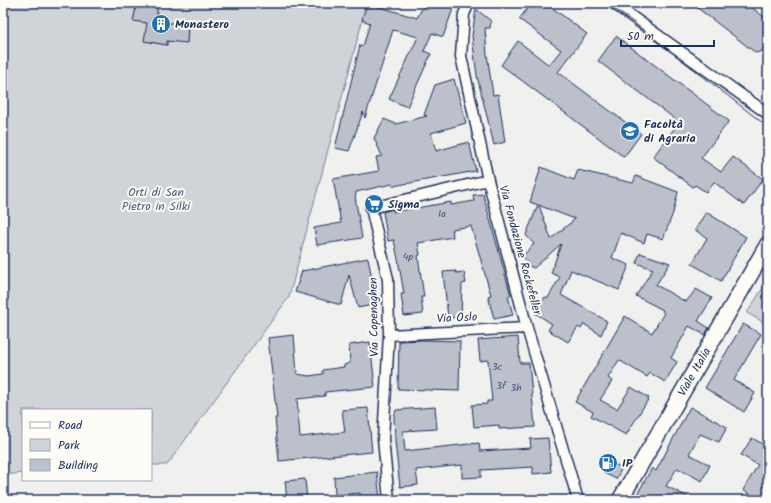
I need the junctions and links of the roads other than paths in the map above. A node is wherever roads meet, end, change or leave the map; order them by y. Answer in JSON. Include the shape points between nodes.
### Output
{"nodes":[{"id":1,"x":469,"y":3,"type":"edge"},
{"id":2,"x":613,"y":3,"type":"edge"},
{"id":3,"x":768,"y":114,"type":"edge"},
{"id":4,"x":488,"y":180,"type":"junction"},
{"id":5,"x":768,"y":244,"type":"edge"},
{"id":6,"x":527,"y":328,"type":"junction"},
{"id":7,"x":389,"y":335,"type":"junction"},
{"id":8,"x":389,"y":500,"type":"edge"},
{"id":9,"x":578,"y":500,"type":"edge"},
{"id":10,"x":620,"y":500,"type":"edge"}],
"edges":[{"from":1,"to":4,"type":"street","name":"Via Fondazione Rockefeller","via":[[464,14],[461,56]]},
{"from":2,"to":3,"type":"street"},
{"from":4,"to":6,"type":"street","name":"Via Fondazione Rockefeller"},
{"from":4,"to":7,"type":"street","name":"Via Copenaghen","via":[[370,208],[388,279]]},
{"from":5,"to":10,"type":"street","name":"Viale Italia"},
{"from":6,"to":7,"type":"street","name":"Via Oslo"},
{"from":6,"to":9,"type":"street","name":"Via Fondazione Rockefeller"},
{"from":7,"to":8,"type":"street","name":"Via Copenaghen","via":[[383,439]]}]}
